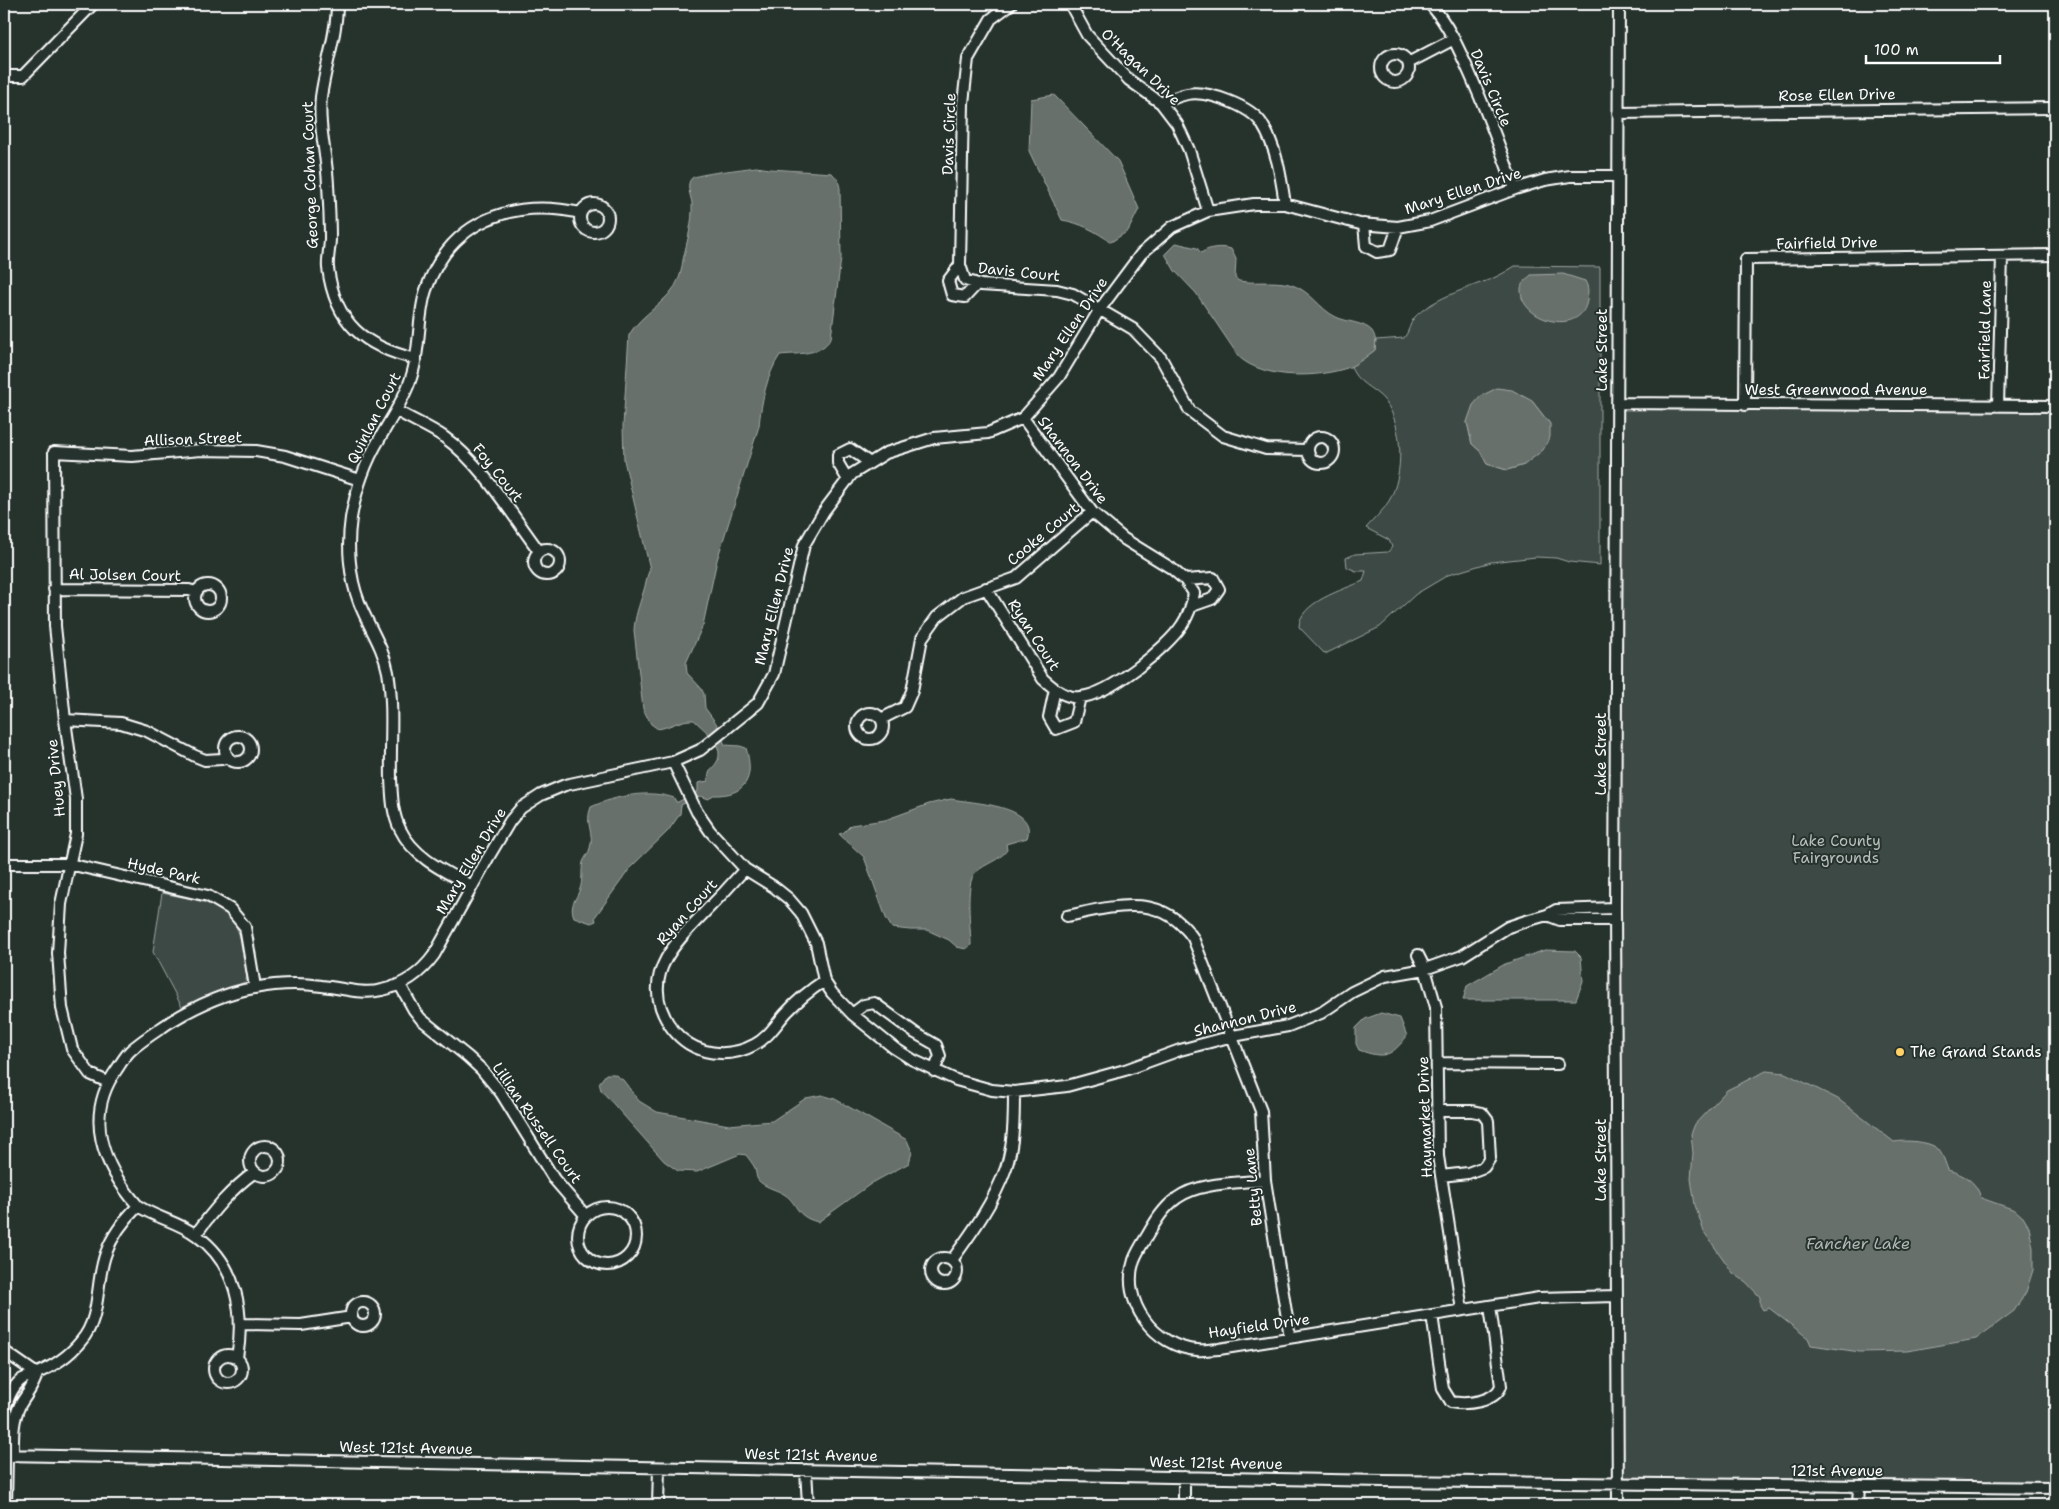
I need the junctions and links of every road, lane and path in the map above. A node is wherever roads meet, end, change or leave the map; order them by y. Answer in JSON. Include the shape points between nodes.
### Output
{"nodes":[{"id":1,"x":93,"y":4,"type":"edge"},
{"id":2,"x":337,"y":4,"type":"edge"},
{"id":3,"x":1011,"y":4,"type":"edge"},
{"id":4,"x":1070,"y":4,"type":"edge"},
{"id":5,"x":1430,"y":4,"type":"edge"},
{"id":6,"x":1619,"y":4,"type":"edge"},
{"id":7,"x":1454,"y":39,"type":"junction"},
{"id":8,"x":1408,"y":62,"type":"dead end"},
{"id":9,"x":4,"y":76,"type":"edge"},
{"id":10,"x":1161,"y":103,"type":"junction"},
{"id":11,"x":2055,"y":108,"type":"edge"},
{"id":12,"x":1618,"y":113,"type":"junction"},
{"id":13,"x":1617,"y":176,"type":"junction"},
{"id":14,"x":1515,"y":189,"type":"junction"},
{"id":15,"x":1285,"y":204,"type":"junction"},
{"id":16,"x":1208,"y":211,"type":"junction"},
{"id":17,"x":581,"y":213,"type":"dead end"},
{"id":18,"x":1364,"y":224,"type":"junction"},
{"id":19,"x":1398,"y":227,"type":"junction"},
{"id":20,"x":2055,"y":255,"type":"edge"},
{"id":21,"x":2002,"y":256,"type":"junction"},
{"id":22,"x":960,"y":265,"type":"junction"},
{"id":23,"x":965,"y":280,"type":"joint"},
{"id":24,"x":977,"y":284,"type":"junction"},
{"id":25,"x":1100,"y":309,"type":"junction"},
{"id":26,"x":416,"y":360,"type":"junction"},
{"id":27,"x":1617,"y":403,"type":"junction"},
{"id":28,"x":1745,"y":404,"type":"junction"},
{"id":29,"x":1998,"y":406,"type":"junction"},
{"id":30,"x":2055,"y":406,"type":"edge"},
{"id":31,"x":397,"y":411,"type":"junction"},
{"id":32,"x":1023,"y":418,"type":"junction"},
{"id":33,"x":1307,"y":450,"type":"dead end"},
{"id":34,"x":54,"y":452,"type":"joint"},
{"id":35,"x":870,"y":463,"type":"junction"},
{"id":36,"x":360,"y":480,"type":"junction"},
{"id":37,"x":848,"y":480,"type":"junction"},
{"id":38,"x":1092,"y":512,"type":"junction"},
{"id":39,"x":539,"y":551,"type":"dead end"},
{"id":40,"x":1185,"y":580,"type":"junction"},
{"id":41,"x":986,"y":588,"type":"junction"},
{"id":42,"x":54,"y":589,"type":"junction"},
{"id":43,"x":196,"y":592,"type":"dead end"},
{"id":44,"x":1192,"y":606,"type":"junction"},
{"id":45,"x":1055,"y":689,"type":"junction"},
{"id":46,"x":1080,"y":697,"type":"junction"},
{"id":47,"x":881,"y":719,"type":"dead end"},
{"id":48,"x":65,"y":720,"type":"junction"},
{"id":49,"x":227,"y":756,"type":"dead end"},
{"id":50,"x":673,"y":762,"type":"junction"},
{"id":51,"x":4,"y":864,"type":"edge"},
{"id":52,"x":69,"y":864,"type":"junction"},
{"id":53,"x":745,"y":869,"type":"junction"},
{"id":54,"x":472,"y":886,"type":"junction"},
{"id":55,"x":1615,"y":908,"type":"junction"},
{"id":56,"x":1547,"y":915,"type":"junction"},
{"id":57,"x":1068,"y":916,"type":"dead end"},
{"id":58,"x":1615,"y":920,"type":"junction"},
{"id":59,"x":1418,"y":955,"type":"dead end"},
{"id":60,"x":1425,"y":969,"type":"junction"},
{"id":61,"x":824,"y":981,"type":"junction"},
{"id":62,"x":400,"y":985,"type":"junction"},
{"id":63,"x":255,"y":987,"type":"junction"},
{"id":64,"x":852,"y":1014,"type":"junction"},
{"id":65,"x":1233,"y":1036,"type":"junction"},
{"id":66,"x":1438,"y":1063,"type":"junction"},
{"id":67,"x":1558,"y":1064,"type":"dead end"},
{"id":68,"x":934,"y":1071,"type":"junction"},
{"id":69,"x":108,"y":1082,"type":"junction"},
{"id":70,"x":1014,"y":1092,"type":"junction"},
{"id":71,"x":1439,"y":1110,"type":"junction"},
{"id":72,"x":255,"y":1172,"type":"dead end"},
{"id":73,"x":1441,"y":1176,"type":"junction"},
{"id":74,"x":1265,"y":1180,"type":"junction"},
{"id":75,"x":138,"y":1206,"type":"junction"},
{"id":76,"x":586,"y":1216,"type":"junction"},
{"id":77,"x":196,"y":1234,"type":"junction"},
{"id":78,"x":952,"y":1260,"type":"dead end"},
{"id":79,"x":1617,"y":1296,"type":"junction"},
{"id":80,"x":1490,"y":1306,"type":"junction"},
{"id":81,"x":1462,"y":1310,"type":"junction"},
{"id":82,"x":1432,"y":1315,"type":"junction"},
{"id":83,"x":352,"y":1317,"type":"dead end"},
{"id":84,"x":241,"y":1324,"type":"junction"},
{"id":85,"x":1290,"y":1337,"type":"junction"},
{"id":86,"x":4,"y":1352,"type":"edge"},
{"id":87,"x":236,"y":1358,"type":"dead end"},
{"id":88,"x":37,"y":1374,"type":"junction"},
{"id":89,"x":4,"y":1413,"type":"edge"},
{"id":90,"x":8,"y":1455,"type":"edge"},
{"id":91,"x":659,"y":1468,"type":"junction"},
{"id":92,"x":806,"y":1470,"type":"junction"},
{"id":93,"x":1184,"y":1477,"type":"junction"},
{"id":94,"x":1618,"y":1485,"type":"junction"},
{"id":95,"x":1859,"y":1486,"type":"junction"},
{"id":96,"x":2055,"y":1488,"type":"edge"},
{"id":97,"x":6,"y":1505,"type":"edge"},
{"id":98,"x":658,"y":1505,"type":"edge"},
{"id":99,"x":808,"y":1505,"type":"edge"},
{"id":100,"x":1184,"y":1505,"type":"edge"},
{"id":101,"x":1618,"y":1505,"type":"edge"},
{"id":102,"x":1858,"y":1505,"type":"edge"}],
"edges":[{"from":1,"to":9,"type":"street","via":[[22,76]]},
{"from":2,"to":26,"type":"street","name":"George Cohan Court","via":[[337,24],[321,98],[321,124],[327,160],[328,267],[344,317],[364,338],[392,354]]},
{"from":3,"to":22,"type":"street","name":"Davis Circle","via":[[991,19],[968,59],[963,103]]},
{"from":4,"to":10,"type":"street","name":"O'Hagan Drive","via":[[1087,35],[1129,80]]},
{"from":5,"to":7,"type":"street","name":"Davis Circle"},
{"from":6,"to":12,"type":"street","name":"Lake Street"},
{"from":7,"to":8,"type":"street"},
{"from":7,"to":14,"type":"street","name":"Davis Circle","via":[[1486,111]]},
{"from":10,"to":15,"type":"street","via":[[1188,94],[1215,96],[1241,106],[1261,122],[1275,151]]},
{"from":10,"to":16,"type":"street","name":"O'Hagan Drive","via":[[1177,124],[1189,150]]},
{"from":11,"to":12,"type":"street","name":"Rose Ellen Drive"},
{"from":12,"to":13,"type":"street","name":"Lake Street"},
{"from":13,"to":14,"type":"street","name":"Mary Ellen Drive","via":[[1570,176]]},
{"from":13,"to":27,"type":"street","name":"Lake Street"},
{"from":14,"to":19,"type":"street","name":"Mary Ellen Drive","via":[[1430,221]]},
{"from":15,"to":16,"type":"street","name":"Mary Ellen Drive","via":[[1254,204]]},
{"from":15,"to":18,"type":"street","name":"Mary Ellen Drive"},
{"from":16,"to":25,"type":"street","name":"Mary Ellen Drive","via":[[1172,228],[1141,254]]},
{"from":17,"to":26,"type":"street","name":"Quinlan Court","via":[[544,207],[511,210],[475,226],[452,244],[426,291]]},
{"from":18,"to":19,"type":"street","name":"Mary Ellen Drive"},
{"from":18,"to":19,"type":"street","via":[[1366,246],[1377,252],[1390,250]]},
{"from":20,"to":21,"type":"street","name":"Fairfield Drive"},
{"from":21,"to":28,"type":"street","name":"Fairfield Drive","via":[[1746,259]]},
{"from":21,"to":29,"type":"street","name":"Fairfield Lane"},
{"from":22,"to":23,"type":"street","name":"Davis Circle"},
{"from":22,"to":24,"type":"street","via":[[948,281],[952,295],[965,296]]},
{"from":23,"to":24,"type":"street","name":"Davis Court"},
{"from":24,"to":25,"type":"street","name":"Davis Court","via":[[1057,290],[1073,294]]},
{"from":25,"to":32,"type":"street","name":"Mary Ellen Drive","via":[[1058,377]]},
{"from":25,"to":33,"type":"street","name":"Davis Court","via":[[1133,329],[1161,358],[1190,411],[1223,436],[1266,449]]},
{"from":26,"to":31,"type":"street","name":"Quinlan Court","via":[[412,378]]},
{"from":27,"to":28,"type":"street","name":"West Greenwood Avenue"},
{"from":27,"to":55,"type":"street","name":"Lake Street"},
{"from":28,"to":29,"type":"street","name":"West Greenwood Avenue"},
{"from":29,"to":30,"type":"street","name":"West Greenwood Avenue"},
{"from":31,"to":36,"type":"street","name":"Quinlan Court"},
{"from":31,"to":39,"type":"street","name":"Foy Court","via":[[443,436],[462,451]]},
{"from":32,"to":35,"type":"street","name":"Mary Ellen Drive","via":[[988,432],[934,438],[886,453]]},
{"from":32,"to":38,"type":"street","name":"Shannon Drive"},
{"from":34,"to":36,"type":"street","name":"Allison Street","via":[[132,456],[201,450],[256,452],[285,456]]},
{"from":34,"to":42,"type":"street","name":"Huey Drive"},
{"from":35,"to":37,"type":"street","name":"Mary Ellen Drive"},
{"from":35,"to":37,"type":"street","via":[[850,449],[838,455],[838,462]]},
{"from":36,"to":54,"type":"street","name":"Quinlan Court","via":[[351,520],[350,567],[359,603],[378,642],[388,673],[392,797],[396,820],[405,839],[426,861]]},
{"from":37,"to":50,"type":"street","name":"Mary Ellen Drive","via":[[804,545],[774,674],[758,703],[700,750]]},
{"from":38,"to":40,"type":"street","name":"Shannon Drive","via":[[1124,539],[1172,568]]},
{"from":38,"to":41,"type":"street","name":"Cooke Court","via":[[1016,578]]},
{"from":40,"to":44,"type":"street","name":"Shannon Drive","via":[[1194,593]]},
{"from":40,"to":44,"type":"street","via":[[1213,578],[1219,588],[1212,599]]},
{"from":41,"to":45,"type":"street","name":"Ryan Court","via":[[1044,679]]},
{"from":41,"to":47,"type":"street","name":"Cooke Court","via":[[963,597],[937,617],[922,638],[912,691],[905,707]]},
{"from":42,"to":43,"type":"street","name":"Al Jolsen Court"},
{"from":42,"to":48,"type":"street","name":"Huey Drive"},
{"from":44,"to":46,"type":"street","via":[[1170,640],[1121,680],[1102,691]]},
{"from":45,"to":46,"type":"street","name":"Ryan Court","via":[[1068,696]]},
{"from":45,"to":46,"type":"street","via":[[1049,717],[1056,730],[1074,722]]},
{"from":48,"to":49,"type":"street","via":[[121,723],[147,730],[205,760]]},
{"from":48,"to":52,"type":"street","name":"Huey Drive","via":[[76,799],[76,834]]},
{"from":50,"to":53,"type":"street","name":"Shannon Drive","via":[[697,812]]},
{"from":50,"to":54,"type":"street","name":"Mary Ellen Drive","via":[[566,785],[541,795],[521,808],[510,821]]},
{"from":51,"to":52,"type":"street","name":"Hyde Park"},
{"from":52,"to":63,"type":"street","name":"Hyde Park","via":[[208,896],[230,909],[245,927]]},
{"from":52,"to":69,"type":"street","name":"Huey Drive","via":[[58,953],[62,1008],[72,1049],[90,1074]]},
{"from":53,"to":61,"type":"street","name":"Shannon Drive","via":[[774,887],[801,913],[816,943]]},
{"from":53,"to":61,"type":"street","name":"Ryan Court","via":[[681,938],[662,966],[658,993],[670,1025],[687,1043],[699,1049],[721,1053],[741,1051],[765,1037],[799,999]]},
{"from":54,"to":62,"type":"street","name":"Mary Ellen Drive","via":[[430,961]]},
{"from":55,"to":56,"type":"street","name":"Shannon Drive","via":[[1556,910]]},
{"from":55,"to":58,"type":"street","name":"Lake Street"},
{"from":56,"to":58,"type":"street","name":"Shannon Drive","via":[[1560,920]]},
{"from":56,"to":60,"type":"street","name":"Shannon Drive","via":[[1508,927],[1462,956]]},
{"from":57,"to":65,"type":"street","name":"Betty Lane","via":[[1114,906],[1137,906],[1168,913],[1184,924],[1193,938]]},
{"from":58,"to":79,"type":"street","name":"Lake Street"},
{"from":59,"to":60,"type":"street","name":"Haymarket Drive"},
{"from":60,"to":65,"type":"street","name":"Shannon Drive","via":[[1385,976],[1352,992],[1321,1013],[1288,1026]]},
{"from":60,"to":66,"type":"street","name":"Haymarket Drive","via":[[1436,1007]]},
{"from":61,"to":64,"type":"street","name":"Shannon Drive"},
{"from":62,"to":63,"type":"street","name":"Mary Ellen Drive","via":[[369,992],[321,986]]},
{"from":62,"to":76,"type":"street","name":"Lillian Russell Court","via":[[422,1019],[481,1069],[501,1093],[554,1179]]},
{"from":63,"to":69,"type":"street","name":"Mary Ellen Drive","via":[[220,997],[186,1012],[155,1032],[129,1052]]},
{"from":64,"to":68,"type":"street","name":"Shannon Drive","via":[[894,1048]]},
{"from":64,"to":68,"type":"street","via":[[864,1004],[874,1003],[936,1045],[940,1056]]},
{"from":65,"to":70,"type":"street","name":"Shannon Drive","via":[[1067,1086]]},
{"from":65,"to":74,"type":"street","name":"Betty Lane","via":[[1261,1110]]},
{"from":66,"to":67,"type":"street"},
{"from":66,"to":71,"type":"street","name":"Haymarket Drive"},
{"from":68,"to":70,"type":"street","name":"Shannon Drive","via":[[974,1086]]},
{"from":69,"to":75,"type":"street","name":"Mary Ellen Drive","via":[[99,1110],[100,1138],[121,1187]]},
{"from":70,"to":78,"type":"street","via":[[1014,1125],[1006,1166],[990,1205]]},
{"from":71,"to":73,"type":"street","name":"Haymarket Drive"},
{"from":71,"to":73,"type":"street","via":[[1482,1113],[1488,1121],[1490,1158],[1484,1167],[1468,1173]]},
{"from":72,"to":77,"type":"street","via":[[240,1182]]},
{"from":73,"to":81,"type":"street","name":"Haymarket Drive"},
{"from":74,"to":85,"type":"street","name":"Betty Lane"},
{"from":74,"to":85,"type":"street","name":"Hayfield Drive","via":[[1200,1188],[1178,1197],[1165,1208],[1140,1248],[1133,1267],[1132,1291],[1148,1325],[1176,1346],[1196,1350],[1219,1349]]},
{"from":75,"to":77,"type":"street","name":"Mary Ellen Drive"},
{"from":75,"to":88,"type":"street","via":[[120,1227],[106,1252],[96,1311],[83,1340],[66,1356]]},
{"from":76,"to":76,"type":"street","via":[[580,1224],[578,1243],[588,1259],[606,1266],[624,1260],[631,1253],[636,1235],[629,1217],[622,1211],[603,1208]]},
{"from":77,"to":84,"type":"street","name":"Mary Ellen Drive","via":[[214,1250],[232,1278]]},
{"from":79,"to":80,"type":"street","name":"Hayfield Drive","via":[[1555,1296]]},
{"from":79,"to":94,"type":"street","name":"Lake Street"},
{"from":80,"to":81,"type":"street","name":"Hayfield Drive"},
{"from":80,"to":82,"type":"street","via":[[1501,1386],[1491,1398],[1458,1404],[1451,1402],[1443,1389]]},
{"from":81,"to":82,"type":"street","name":"Hayfield Drive"},
{"from":82,"to":85,"type":"street","name":"Hayfield Drive"},
{"from":83,"to":84,"type":"street","via":[[301,1326]]},
{"from":84,"to":87,"type":"street","name":"Mary Ellen Drive"},
{"from":86,"to":88,"type":"street"},
{"from":88,"to":89,"type":"street","via":[[21,1380],[12,1392]]},
{"from":88,"to":90,"type":"street","via":[[34,1386],[16,1416]]},
{"from":90,"to":91,"type":"street","name":"West 121st Avenue"},
{"from":90,"to":97,"type":"street"},
{"from":91,"to":92,"type":"street","name":"West 121st Avenue"},
{"from":91,"to":98,"type":"street"},
{"from":92,"to":93,"type":"street","name":"West 121st Avenue"},
{"from":92,"to":99,"type":"street"},
{"from":93,"to":94,"type":"street","name":"West 121st Avenue"},
{"from":93,"to":100,"type":"street"},
{"from":94,"to":95,"type":"street","name":"121st Avenue"},
{"from":94,"to":101,"type":"street","name":"Lake Street"},
{"from":95,"to":96,"type":"street","name":"121st Avenue"},
{"from":95,"to":102,"type":"street"}]}
